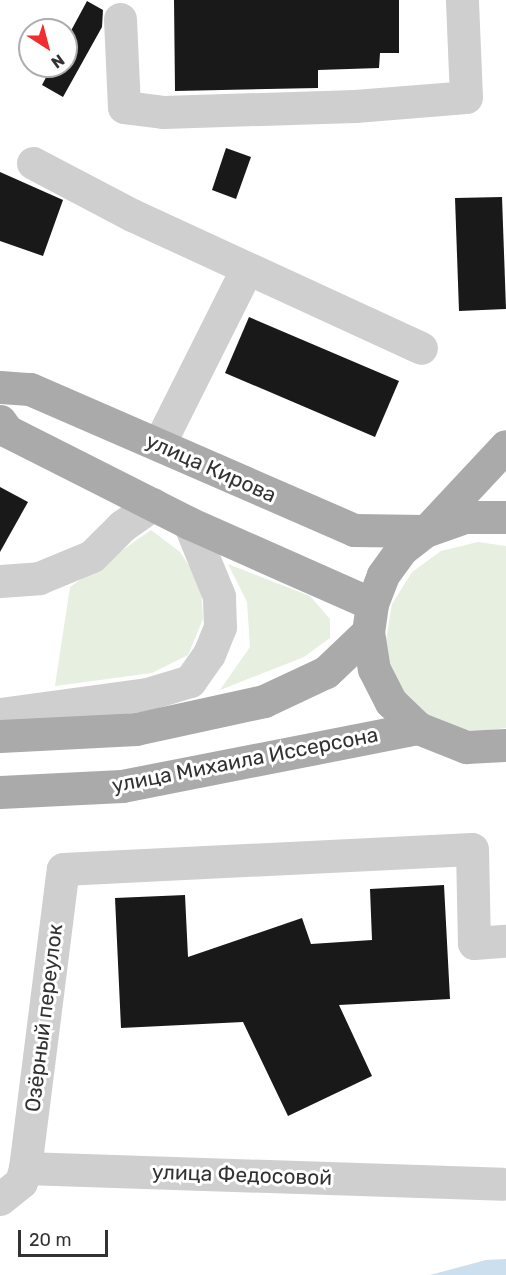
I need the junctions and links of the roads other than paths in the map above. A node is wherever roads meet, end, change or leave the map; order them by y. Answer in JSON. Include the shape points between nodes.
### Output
{"nodes":[{"id":1,"x":462,"y":0,"type":"edge"},
{"id":2,"x":120,"y":19,"type":"dead end"},
{"id":3,"x":33,"y":163,"type":"dead end"},
{"id":4,"x":246,"y":270,"type":"junction"},
{"id":5,"x":421,"y":348,"type":"dead end"},
{"id":6,"x":0,"y":387,"type":"edge"},
{"id":7,"x":0,"y":421,"type":"edge"},
{"id":8,"x":159,"y":444,"type":"junction"},
{"id":9,"x":506,"y":446,"type":"edge"},
{"id":10,"x":153,"y":504,"type":"junction"},
{"id":11,"x":506,"y":517,"type":"edge"},
{"id":12,"x":189,"y":523,"type":"junction"},
{"id":13,"x":425,"y":531,"type":"junction"},
{"id":14,"x":0,"y":581,"type":"edge"},
{"id":15,"x":370,"y":618,"type":"junction"},
{"id":16,"x":0,"y":714,"type":"edge"},
{"id":17,"x":418,"y":728,"type":"junction"},
{"id":18,"x":0,"y":736,"type":"edge"},
{"id":19,"x":501,"y":751,"type":"edge"},
{"id":20,"x":0,"y":792,"type":"edge"},
{"id":21,"x":506,"y":941,"type":"edge"},
{"id":22,"x":25,"y":1167,"type":"junction"},
{"id":23,"x":502,"y":1184,"type":"dead end"},
{"id":24,"x":0,"y":1199,"type":"edge"}],
"edges":[{"from":1,"to":2,"type":"street","via":[[466,97],[355,106],[163,112],[124,107]]},
{"from":3,"to":4,"type":"street"},
{"from":4,"to":5,"type":"street"},
{"from":4,"to":8,"type":"street"},
{"from":6,"to":8,"type":"main road","name":"улица Кирова","via":[[30,389]]},
{"from":7,"to":10,"type":"main road","via":[[7,431]]},
{"from":8,"to":13,"type":"main road","name":"улица Кирова","via":[[354,530]]},
{"from":9,"to":13,"type":"main road"},
{"from":10,"to":12,"type":"main road"},
{"from":10,"to":14,"type":"street","via":[[122,526],[92,556],[39,578]]},
{"from":11,"to":13,"type":"main road","via":[[465,517]]},
{"from":12,"to":15,"type":"main road"},
{"from":12,"to":16,"type":"street","via":[[219,596],[220,627],[210,654],[190,681],[147,694]]},
{"from":13,"to":15,"type":"main road","via":[[401,550],[383,575]]},
{"from":15,"to":17,"type":"main road","via":[[374,669],[391,702]]},
{"from":15,"to":18,"type":"main road","via":[[326,672],[264,701],[136,729]]},
{"from":17,"to":19,"type":"main road","via":[[441,741]]},
{"from":17,"to":20,"type":"main road","name":"улица Михаила Иссерсона","via":[[122,786]]},
{"from":21,"to":22,"type":"street","name":"Озёрный переулок","via":[[474,943],[472,849],[63,869]]},
{"from":22,"to":23,"type":"street","name":"улица Федосовой"},
{"from":22,"to":24,"type":"street","via":[[21,1182]]}]}
